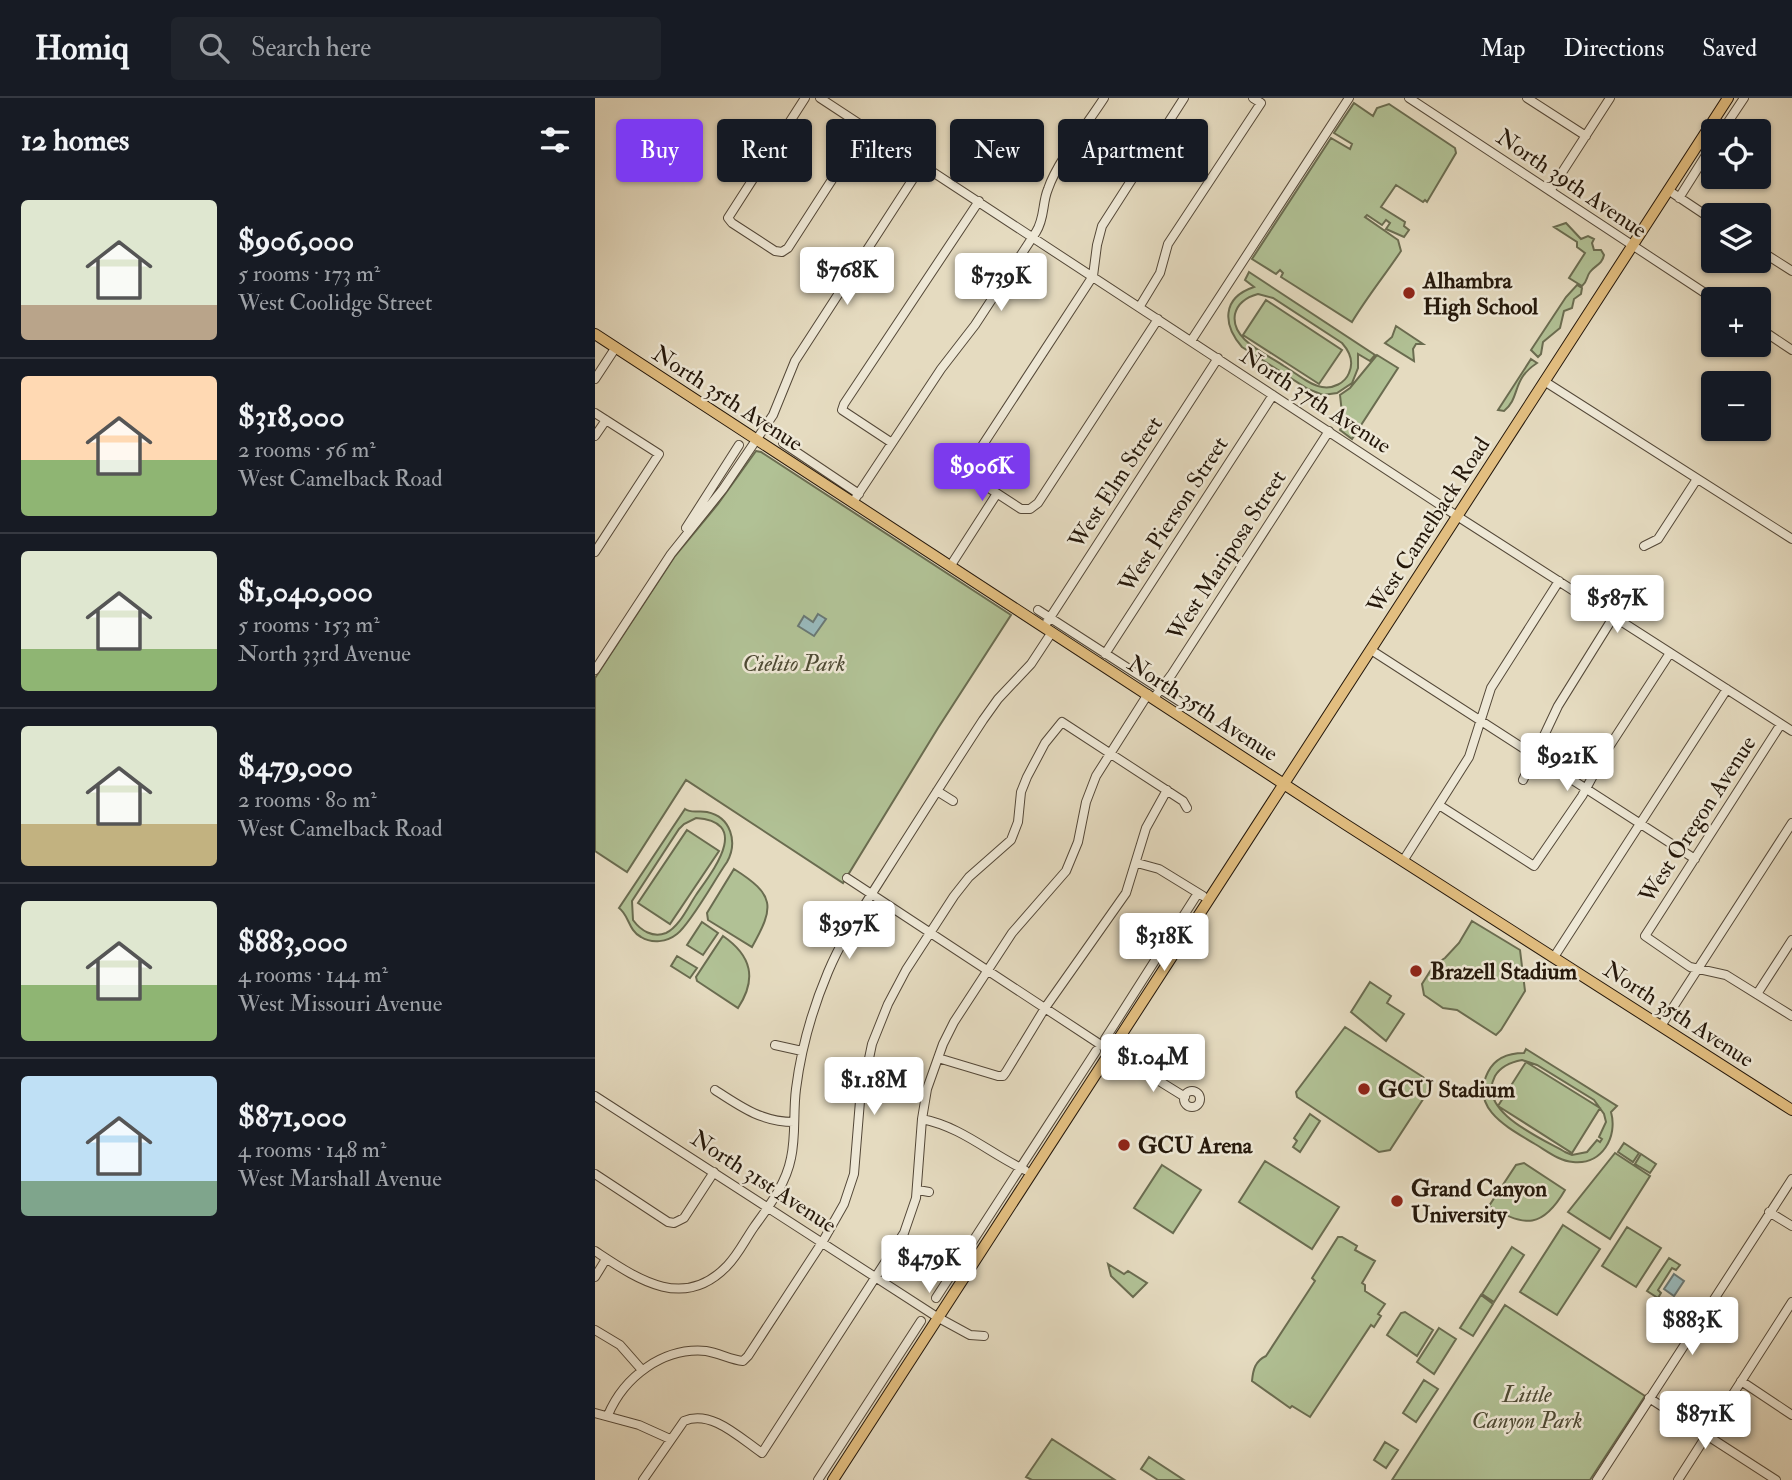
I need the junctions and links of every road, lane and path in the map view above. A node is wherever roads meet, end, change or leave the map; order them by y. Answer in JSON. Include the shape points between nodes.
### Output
{"nodes":[{"id":1,"x":806,"y":98,"type":"edge"},
{"id":2,"x":820,"y":98,"type":"edge"},
{"id":3,"x":1104,"y":98,"type":"edge"},
{"id":4,"x":1184,"y":98,"type":"edge"},
{"id":5,"x":1349,"y":98,"type":"edge"},
{"id":6,"x":1409,"y":98,"type":"edge"},
{"id":7,"x":1527,"y":98,"type":"edge"},
{"id":8,"x":1610,"y":98,"type":"edge"},
{"id":9,"x":1728,"y":98,"type":"edge"},
{"id":10,"x":1744,"y":98,"type":"edge"},
{"id":11,"x":1257,"y":101,"type":"edge"},
{"id":12,"x":853,"y":119,"type":"edge"},
{"id":13,"x":1730,"y":119,"type":"edge"},
{"id":14,"x":1585,"y":136,"type":"junction"},
{"id":15,"x":1701,"y":163,"type":"edge"},
{"id":16,"x":936,"y":174,"type":"edge"},
{"id":17,"x":831,"y":182,"type":"edge"},
{"id":18,"x":911,"y":182,"type":"edge"},
{"id":19,"x":1668,"y":190,"type":"junction"},
{"id":20,"x":1550,"y":191,"type":"junction"},
{"id":21,"x":1679,"y":198,"type":"junction"},
{"id":22,"x":979,"y":201,"type":"junction"},
{"id":23,"x":1701,"y":212,"type":"edge"},
{"id":24,"x":1033,"y":237,"type":"junction"},
{"id":25,"x":1632,"y":245,"type":"junction"},
{"id":26,"x":1771,"y":258,"type":"edge"},
{"id":27,"x":1792,"y":271,"type":"edge"},
{"id":28,"x":1093,"y":276,"type":"junction"},
{"id":29,"x":1701,"y":290,"type":"edge"},
{"id":30,"x":1140,"y":306,"type":"junction"},
{"id":31,"x":1158,"y":318,"type":"junction"},
{"id":32,"x":595,"y":334,"type":"edge"},
{"id":33,"x":1771,"y":336,"type":"edge"},
{"id":34,"x":1191,"y":341,"type":"junction"},
{"id":35,"x":616,"y":347,"type":"junction"},
{"id":36,"x":1792,"y":350,"type":"edge"},
{"id":37,"x":1218,"y":358,"type":"junction"},
{"id":38,"x":595,"y":379,"type":"edge"},
{"id":39,"x":1544,"y":381,"type":"junction"},
{"id":40,"x":1273,"y":395,"type":"junction"},
{"id":41,"x":595,"y":413,"type":"edge"},
{"id":42,"x":606,"y":420,"type":"junction"},
{"id":43,"x":1329,"y":431,"type":"junction"},
{"id":44,"x":595,"y":436,"type":"edge"},
{"id":45,"x":757,"y":439,"type":"junction"},
{"id":46,"x":783,"y":443,"type":"dead end"},
{"id":47,"x":892,"y":443,"type":"junction"},
{"id":48,"x":739,"y":445,"type":"dead end"},
{"id":49,"x":1697,"y":479,"type":"junction"},
{"id":50,"x":996,"y":495,"type":"junction"},
{"id":51,"x":856,"y":498,"type":"junction"},
{"id":52,"x":1457,"y":516,"type":"junction"},
{"id":53,"x":1792,"y":539,"type":"edge"},
{"id":54,"x":1644,"y":546,"type":"dead end"},
{"id":55,"x":595,"y":552,"type":"edge"},
{"id":56,"x":671,"y":554,"type":"junction"},
{"id":57,"x":951,"y":565,"type":"junction"},
{"id":58,"x":1559,"y":581,"type":"junction"},
{"id":59,"x":1038,"y":610,"type":"dead end"},
{"id":60,"x":1614,"y":616,"type":"junction"},
{"id":61,"x":1049,"y":626,"type":"junction"},
{"id":62,"x":1371,"y":650,"type":"junction"},
{"id":63,"x":1670,"y":653,"type":"junction"},
{"id":64,"x":1105,"y":654,"type":"junction"},
{"id":65,"x":595,"y":670,"type":"edge"},
{"id":66,"x":1727,"y":690,"type":"junction"},
{"id":67,"x":1154,"y":694,"type":"junction"},
{"id":68,"x":1185,"y":705,"type":"dead end"},
{"id":69,"x":1480,"y":720,"type":"junction"},
{"id":70,"x":1781,"y":724,"type":"junction"},
{"id":71,"x":1792,"y":731,"type":"edge"},
{"id":72,"x":1110,"y":752,"type":"junction"},
{"id":73,"x":1534,"y":755,"type":"junction"},
{"id":74,"x":1523,"y":780,"type":"dead end"},
{"id":75,"x":1284,"y":784,"type":"junction"},
{"id":76,"x":1586,"y":789,"type":"junction"},
{"id":77,"x":1167,"y":790,"type":"junction"},
{"id":78,"x":937,"y":791,"type":"junction"},
{"id":79,"x":953,"y":801,"type":"dead end"},
{"id":80,"x":1439,"y":805,"type":"junction"},
{"id":81,"x":1187,"y":808,"type":"dead end"},
{"id":82,"x":1640,"y":823,"type":"junction"},
{"id":83,"x":1792,"y":823,"type":"edge"},
{"id":84,"x":1695,"y":859,"type":"junction"},
{"id":85,"x":1403,"y":861,"type":"junction"},
{"id":86,"x":1137,"y":863,"type":"junction"},
{"id":87,"x":847,"y":878,"type":"dead end"},
{"id":88,"x":1198,"y":893,"type":"junction"},
{"id":89,"x":871,"y":894,"type":"junction"},
{"id":90,"x":1209,"y":899,"type":"junction"},
{"id":91,"x":929,"y":933,"type":"junction"},
{"id":92,"x":1792,"y":940,"type":"edge"},
{"id":93,"x":1554,"y":957,"type":"junction"},
{"id":94,"x":1151,"y":967,"type":"junction"},
{"id":95,"x":1697,"y":970,"type":"junction"},
{"id":96,"x":988,"y":971,"type":"junction"},
{"id":97,"x":1161,"y":973,"type":"junction"},
{"id":98,"x":1757,"y":994,"type":"junction"},
{"id":99,"x":1045,"y":1008,"type":"junction"},
{"id":100,"x":1792,"y":1016,"type":"edge"},
{"id":101,"x":1661,"y":1026,"type":"junction"},
{"id":102,"x":1105,"y":1038,"type":"dead end"},
{"id":103,"x":775,"y":1045,"type":"dead end"},
{"id":104,"x":802,"y":1051,"type":"junction"},
{"id":105,"x":1097,"y":1051,"type":"dead end"},
{"id":106,"x":1110,"y":1051,"type":"junction"},
{"id":107,"x":938,"y":1058,"type":"junction"},
{"id":108,"x":715,"y":1090,"type":"dead end"},
{"id":109,"x":595,"y":1096,"type":"edge"},
{"id":110,"x":1185,"y":1097,"type":"dead end"},
{"id":111,"x":1060,"y":1107,"type":"junction"},
{"id":112,"x":1792,"y":1110,"type":"edge"},
{"id":113,"x":1070,"y":1113,"type":"junction"},
{"id":114,"x":922,"y":1119,"type":"junction"},
{"id":115,"x":794,"y":1122,"type":"junction"},
{"id":116,"x":1020,"y":1168,"type":"junction"},
{"id":117,"x":714,"y":1172,"type":"junction"},
{"id":118,"x":595,"y":1174,"type":"edge"},
{"id":119,"x":1031,"y":1174,"type":"junction"},
{"id":120,"x":1792,"y":1178,"type":"edge"},
{"id":121,"x":918,"y":1190,"type":"junction"},
{"id":122,"x":929,"y":1192,"type":"dead end"},
{"id":123,"x":768,"y":1206,"type":"junction"},
{"id":124,"x":1763,"y":1215,"type":"junction"},
{"id":125,"x":1792,"y":1226,"type":"edge"},
{"id":126,"x":974,"y":1240,"type":"junction"},
{"id":127,"x":823,"y":1241,"type":"junction"},
{"id":128,"x":984,"y":1246,"type":"junction"},
{"id":129,"x":595,"y":1251,"type":"edge"},
{"id":130,"x":606,"y":1259,"type":"junction"},
{"id":131,"x":595,"y":1277,"type":"edge"},
{"id":132,"x":876,"y":1277,"type":"junction"},
{"id":133,"x":936,"y":1298,"type":"dead end"},
{"id":134,"x":1792,"y":1302,"type":"edge"},
{"id":135,"x":937,"y":1317,"type":"junction"},
{"id":136,"x":921,"y":1321,"type":"dead end"},
{"id":137,"x":595,"y":1330,"type":"edge"},
{"id":138,"x":984,"y":1336,"type":"dead end"},
{"id":139,"x":642,"y":1370,"type":"junction"},
{"id":140,"x":1741,"y":1381,"type":"junction"},
{"id":141,"x":1647,"y":1391,"type":"junction"},
{"id":142,"x":865,"y":1409,"type":"junction"},
{"id":143,"x":595,"y":1413,"type":"edge"},
{"id":144,"x":608,"y":1415,"type":"junction"},
{"id":145,"x":875,"y":1415,"type":"junction"},
{"id":146,"x":1792,"y":1415,"type":"edge"},
{"id":147,"x":1706,"y":1435,"type":"junction"},
{"id":148,"x":670,"y":1439,"type":"junction"},
{"id":149,"x":643,"y":1480,"type":"edge"},
{"id":150,"x":818,"y":1480,"type":"edge"},
{"id":151,"x":833,"y":1480,"type":"edge"},
{"id":152,"x":1597,"y":1480,"type":"edge"},
{"id":153,"x":1678,"y":1480,"type":"edge"},
{"id":154,"x":1776,"y":1480,"type":"edge"}],
"edges":[{"from":1,"to":17,"type":"street","via":[[728,218],[782,252]]},
{"from":2,"to":12,"type":"street","name":"North 37th Avenue"},
{"from":3,"to":24,"type":"street","via":[[1051,181]]},
{"from":4,"to":28,"type":"street","via":[[1106,219]]},
{"from":5,"to":34,"type":"street"},
{"from":6,"to":20,"type":"street","name":"North 39th Avenue"},
{"from":7,"to":14,"type":"street"},
{"from":8,"to":14,"type":"street"},
{"from":9,"to":19,"type":"main road","name":"West Camelback Road"},
{"from":10,"to":13,"type":"street"},
{"from":11,"to":30,"type":"street","via":[[1168,244],[1160,273]]},
{"from":14,"to":20,"type":"street"},
{"from":15,"to":21,"type":"street"},
{"from":16,"to":22,"type":"street","name":"North 37th Avenue"},
{"from":18,"to":45,"type":"street","via":[[799,355],[779,404]]},
{"from":19,"to":21,"type":"street"},
{"from":19,"to":25,"type":"main road","name":"West Camelback Road"},
{"from":20,"to":25,"type":"street","name":"North 39th Avenue"},
{"from":21,"to":23,"type":"street"},
{"from":22,"to":24,"type":"street","name":"North 37th Avenue"},
{"from":22,"to":47,"type":"street","via":[[842,410]]},
{"from":24,"to":28,"type":"street","name":"North 37th Avenue"},
{"from":24,"to":47,"type":"street"},
{"from":25,"to":29,"type":"street","name":"North 39th Avenue"},
{"from":25,"to":39,"type":"main road","name":"West Camelback Road"},
{"from":26,"to":27,"type":"street"},
{"from":28,"to":30,"type":"street","name":"North 37th Avenue"},
{"from":28,"to":50,"type":"street","via":[[971,463],[972,477]]},
{"from":30,"to":31,"type":"street","name":"North 37th Avenue"},
{"from":31,"to":34,"type":"street","name":"North 37th Avenue"},
{"from":31,"to":50,"type":"street","via":[[1038,503],[1021,509]]},
{"from":32,"to":35,"type":"main road","name":"North 35th Avenue"},
{"from":33,"to":36,"type":"street"},
{"from":34,"to":37,"type":"street","name":"North 37th Avenue"},
{"from":35,"to":38,"type":"street"},
{"from":35,"to":45,"type":"main road","name":"North 35th Avenue"},
{"from":37,"to":40,"type":"street","name":"North 37th Avenue"},
{"from":37,"to":61,"type":"street","name":"West Elm Street"},
{"from":39,"to":49,"type":"street"},
{"from":39,"to":52,"type":"main road","name":"West Camelback Road"},
{"from":40,"to":43,"type":"street","name":"North 37th Avenue"},
{"from":40,"to":64,"type":"street","name":"West Pierson Street"},
{"from":41,"to":42,"type":"street"},
{"from":42,"to":44,"type":"street"},
{"from":42,"to":55,"type":"street","via":[[659,454]]},
{"from":43,"to":52,"type":"street","name":"North 37th Avenue"},
{"from":43,"to":67,"type":"street","name":"West Mariposa Street"},
{"from":45,"to":51,"type":"main road","name":"North 35th Avenue"},
{"from":45,"to":56,"type":"street"},
{"from":46,"to":51,"type":"street"},
{"from":47,"to":51,"type":"street"},
{"from":48,"to":56,"type":"street"},
{"from":49,"to":53,"type":"street"},
{"from":49,"to":54,"type":"street","via":[[1658,538]]},
{"from":50,"to":57,"type":"street"},
{"from":51,"to":57,"type":"main road","name":"North 35th Avenue"},
{"from":52,"to":58,"type":"street","name":"North 37th Avenue"},
{"from":52,"to":62,"type":"main road","name":"West Camelback Road"},
{"from":56,"to":65,"type":"street"},
{"from":57,"to":61,"type":"main road","name":"North 35th Avenue"},
{"from":58,"to":60,"type":"street","name":"North 37th Avenue"},
{"from":58,"to":69,"type":"street","via":[[1499,673]]},
{"from":59,"to":61,"type":"street","name":"North 35th Avenue"},
{"from":60,"to":63,"type":"street","name":"North 37th Avenue"},
{"from":60,"to":73,"type":"street","via":[[1558,706]]},
{"from":61,"to":64,"type":"street","name":"North 35th Avenue"},
{"from":61,"to":67,"type":"main road","name":"North 35th Avenue"},
{"from":61,"to":78,"type":"street","name":"West Elm Street","via":[[1031,664],[990,710]]},
{"from":62,"to":69,"type":"street"},
{"from":62,"to":75,"type":"main road","name":"West Camelback Road"},
{"from":63,"to":66,"type":"street","name":"North 37th Avenue"},
{"from":63,"to":76,"type":"street"},
{"from":64,"to":67,"type":"street","name":"North 35th Avenue"},
{"from":66,"to":70,"type":"street","name":"North 37th Avenue"},
{"from":66,"to":82,"type":"street"},
{"from":67,"to":68,"type":"street","name":"North 35th Avenue"},
{"from":67,"to":72,"type":"street","name":"West Mariposa Street"},
{"from":67,"to":75,"type":"main road","name":"North 35th Avenue"},
{"from":69,"to":73,"type":"street"},
{"from":69,"to":80,"type":"street","via":[[1469,757]]},
{"from":70,"to":71,"type":"street","name":"North 37th Avenue"},
{"from":70,"to":84,"type":"street","name":"West Oregon Avenue"},
{"from":72,"to":77,"type":"street"},
{"from":72,"to":91,"type":"street","via":[[1062,722],[1027,777],[1011,840],[969,877]]},
{"from":72,"to":96,"type":"street","name":"West Mariposa Street","via":[[1086,802],[1066,871],[1020,922]]},
{"from":73,"to":74,"type":"street"},
{"from":73,"to":76,"type":"street"},
{"from":75,"to":85,"type":"main road","name":"North 35th Avenue"},
{"from":75,"to":90,"type":"main road","name":"West Camelback Road"},
{"from":76,"to":80,"type":"street","via":[[1534,866]]},
{"from":76,"to":82,"type":"street"},
{"from":77,"to":81,"type":"street"},
{"from":77,"to":86,"type":"street","via":[[1146,828]]},
{"from":78,"to":79,"type":"street"},
{"from":78,"to":89,"type":"street","name":"West Elm Street"},
{"from":80,"to":85,"type":"street"},
{"from":82,"to":84,"type":"street"},
{"from":82,"to":93,"type":"street"},
{"from":83,"to":95,"type":"street"},
{"from":84,"to":95,"type":"street","name":"West Oregon Avenue","via":[[1645,936]]},
{"from":85,"to":93,"type":"main road","name":"North 35th Avenue"},
{"from":86,"to":88,"type":"street","via":[[1159,869]]},
{"from":86,"to":99,"type":"street","via":[[1120,902]]},
{"from":87,"to":89,"type":"street"},
{"from":88,"to":90,"type":"street"},
{"from":88,"to":94,"type":"street"},
{"from":89,"to":91,"type":"street"},
{"from":89,"to":104,"type":"street","name":"West Elm Street","via":[[817,997]]},
{"from":90,"to":97,"type":"main road","name":"West Camelback Road"},
{"from":91,"to":96,"type":"street"},
{"from":91,"to":127,"type":"street","via":[[888,1003],[872,1044],[860,1101],[854,1174],[844,1204]]},
{"from":92,"to":98,"type":"street"},
{"from":93,"to":101,"type":"main road","name":"North 35th Avenue"},
{"from":94,"to":97,"type":"street"},
{"from":94,"to":102,"type":"street"},
{"from":95,"to":98,"type":"street","via":[[1725,975]]},
{"from":95,"to":101,"type":"street"},
{"from":96,"to":99,"type":"street"},
{"from":96,"to":107,"type":"street","name":"West Mariposa Street","via":[[954,1022]]},
{"from":97,"to":106,"type":"main road","name":"West Camelback Road"},
{"from":98,"to":100,"type":"street"},
{"from":99,"to":106,"type":"street"},
{"from":99,"to":107,"type":"street","via":[[1003,1076]]},
{"from":101,"to":112,"type":"main road","name":"North 35th Avenue"},
{"from":103,"to":104,"type":"street"},
{"from":104,"to":115,"type":"street","name":"West Elm Street"},
{"from":105,"to":111,"type":"street"},
{"from":106,"to":110,"type":"street"},
{"from":106,"to":113,"type":"main road","name":"West Camelback Road"},
{"from":107,"to":114,"type":"street","name":"West Mariposa Street"},
{"from":108,"to":115,"type":"street","via":[[755,1115]]},
{"from":109,"to":117,"type":"street","name":"North 31st Avenue"},
{"from":111,"to":113,"type":"street"},
{"from":111,"to":116,"type":"street"},
{"from":113,"to":119,"type":"main road","name":"West Camelback Road"},
{"from":114,"to":116,"type":"street","via":[[972,1137]]},
{"from":114,"to":121,"type":"street","name":"West Mariposa Street"},
{"from":115,"to":123,"type":"street","name":"West Elm Street","via":[[791,1160]]},
{"from":116,"to":119,"type":"street"},
{"from":116,"to":126,"type":"street"},
{"from":117,"to":118,"type":"street","via":[[684,1218],[674,1223]]},
{"from":117,"to":123,"type":"street","name":"North 31st Avenue"},
{"from":119,"to":128,"type":"main road","name":"West Camelback Road"},
{"from":120,"to":124,"type":"street"},
{"from":121,"to":122,"type":"street"},
{"from":121,"to":132,"type":"street","name":"West Mariposa Street","via":[[904,1233]]},
{"from":123,"to":127,"type":"street","name":"North 31st Avenue"},
{"from":123,"to":130,"type":"street","name":"West Elm Street","via":[[726,1268],[694,1286],[674,1289],[650,1284]]},
{"from":124,"to":125,"type":"street"},
{"from":124,"to":141,"type":"street"},
{"from":126,"to":128,"type":"street"},
{"from":126,"to":133,"type":"street"},
{"from":127,"to":132,"type":"street","name":"North 31st Avenue"},
{"from":127,"to":139,"type":"street","via":[[743,1361],[717,1353],[686,1352]]},
{"from":128,"to":135,"type":"main road","name":"West Camelback Road"},
{"from":129,"to":130,"type":"street"},
{"from":130,"to":131,"type":"street"},
{"from":132,"to":135,"type":"street","name":"North 31st Avenue"},
{"from":132,"to":148,"type":"street","name":"West Mariposa Street","via":[[762,1453],[703,1418],[684,1421]]},
{"from":134,"to":140,"type":"street"},
{"from":135,"to":138,"type":"street","name":"North 31st Avenue","via":[[970,1335]]},
{"from":135,"to":145,"type":"main road","name":"West Camelback Road"},
{"from":136,"to":142,"type":"street"},
{"from":137,"to":139,"type":"street","via":[[620,1345]]},
{"from":139,"to":144,"type":"street"},
{"from":140,"to":146,"type":"street"},
{"from":140,"to":147,"type":"street"},
{"from":141,"to":147,"type":"street"},
{"from":141,"to":152,"type":"street"},
{"from":142,"to":145,"type":"street"},
{"from":142,"to":150,"type":"street"},
{"from":143,"to":144,"type":"street"},
{"from":144,"to":148,"type":"street"},
{"from":145,"to":151,"type":"main road","name":"West Camelback Road"},
{"from":147,"to":153,"type":"street"},
{"from":147,"to":154,"type":"street"},
{"from":148,"to":149,"type":"street","name":"West Mariposa Street"}]}
